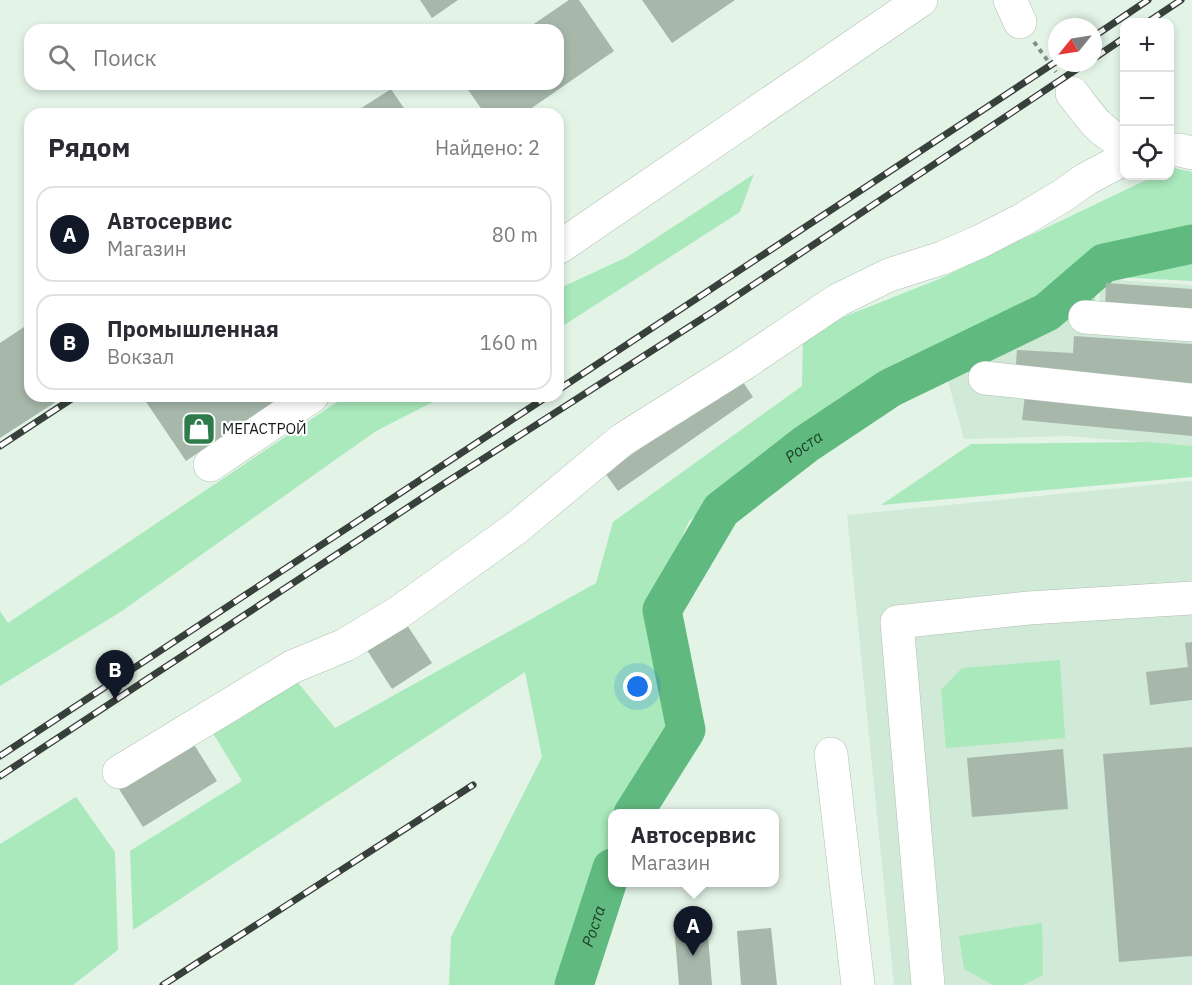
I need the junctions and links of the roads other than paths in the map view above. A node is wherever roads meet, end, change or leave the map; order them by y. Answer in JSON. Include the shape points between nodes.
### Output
{"nodes":[{"id":1,"x":921,"y":0,"type":"edge"},
{"id":2,"x":1067,"y":86,"type":"road end"},
{"id":3,"x":1120,"y":140,"type":"edge"},
{"id":4,"x":1174,"y":150,"type":"edge"},
{"id":5,"x":1192,"y":153,"type":"edge"},
{"id":6,"x":1120,"y":161,"type":"edge"},
{"id":7,"x":564,"y":244,"type":"edge"},
{"id":8,"x":1085,"y":317,"type":"dead end"},
{"id":9,"x":1192,"y":325,"type":"edge"},
{"id":10,"x":985,"y":378,"type":"dead end"},
{"id":11,"x":1192,"y":400,"type":"edge"},
{"id":12,"x":303,"y":402,"type":"edge"},
{"id":13,"x":210,"y":465,"type":"dead end"},
{"id":14,"x":1192,"y":598,"type":"edge"},
{"id":15,"x":831,"y":754,"type":"dead end"},
{"id":16,"x":119,"y":772,"type":"dead end"},
{"id":17,"x":858,"y":985,"type":"edge"},
{"id":18,"x":928,"y":985,"type":"edge"}],
"edges":[{"from":1,"to":7,"type":"street"},
{"from":2,"to":3,"type":"street","via":[[1094,122]]},
{"from":4,"to":5,"type":"street"},
{"from":6,"to":16,"type":"street","via":[[981,241],[889,275],[838,300],[622,440],[515,529],[398,613],[345,645],[292,667]]},
{"from":8,"to":9,"type":"street"},
{"from":10,"to":11,"type":"street"},
{"from":12,"to":13,"type":"street"},
{"from":14,"to":18,"type":"street","via":[[1029,608],[897,622]]},
{"from":15,"to":17,"type":"street"}]}
